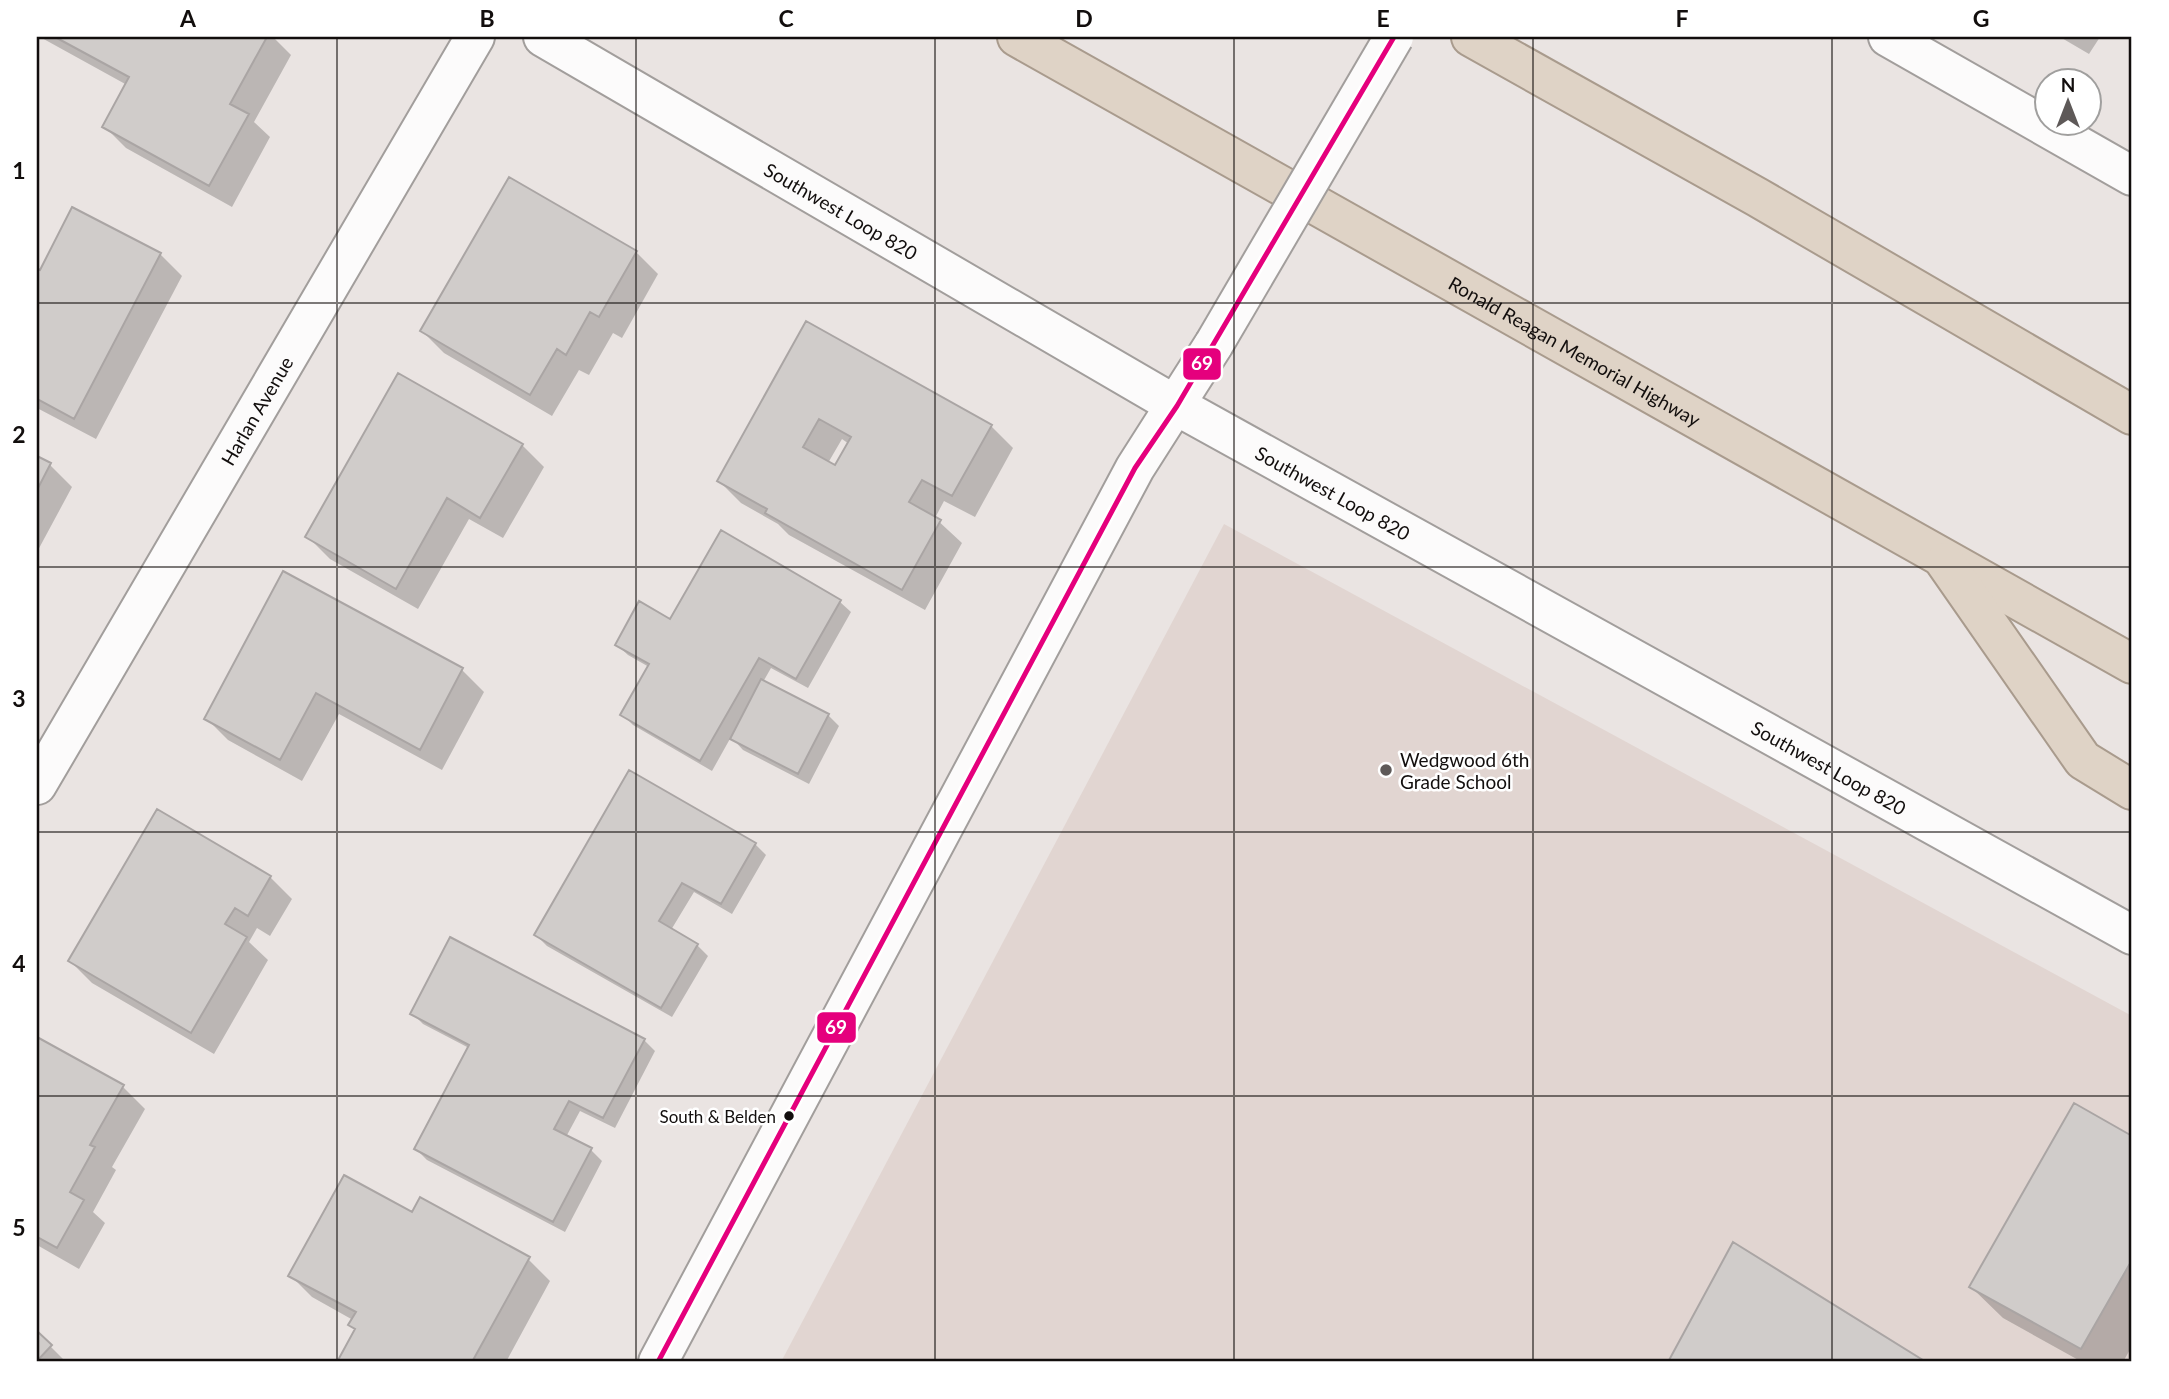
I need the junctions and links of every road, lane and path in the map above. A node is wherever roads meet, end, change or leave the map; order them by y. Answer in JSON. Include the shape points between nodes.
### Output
{"nodes":[{"id":1,"x":475,"y":37,"type":"edge"},
{"id":2,"x":543,"y":37,"type":"edge"},
{"id":3,"x":1017,"y":37,"type":"edge"},
{"id":4,"x":1394,"y":37,"type":"edge"},
{"id":5,"x":1471,"y":37,"type":"edge"},
{"id":6,"x":1888,"y":37,"type":"edge"},
{"id":7,"x":2132,"y":176,"type":"edge"},
{"id":8,"x":1177,"y":406,"type":"junction"},
{"id":9,"x":2132,"y":415,"type":"edge"},
{"id":10,"x":1939,"y":555,"type":"junction"},
{"id":11,"x":2132,"y":664,"type":"edge"},
{"id":12,"x":37,"y":785,"type":"edge"},
{"id":13,"x":2132,"y":790,"type":"edge"},
{"id":14,"x":2132,"y":934,"type":"edge"},
{"id":15,"x":658,"y":1362,"type":"edge"}],
"edges":[{"from":1,"to":12,"type":"street","name":"Harlan Avenue"},
{"from":2,"to":8,"type":"street","name":"Southwest Loop 820"},
{"from":3,"to":10,"type":"highway","name":"Ronald Reagan Memorial Highway"},
{"from":4,"to":8,"type":"street","bridge":true},
{"from":5,"to":9,"type":"highway"},
{"from":6,"to":7,"type":"street"},
{"from":8,"to":14,"type":"street","name":"Southwest Loop 820"},
{"from":8,"to":15,"type":"street","via":[[1129,481]]},
{"from":10,"to":11,"type":"highway","name":"Ronald Reagan Memorial Highway"},
{"from":10,"to":13,"type":"highway","via":[[2083,760]]}]}
